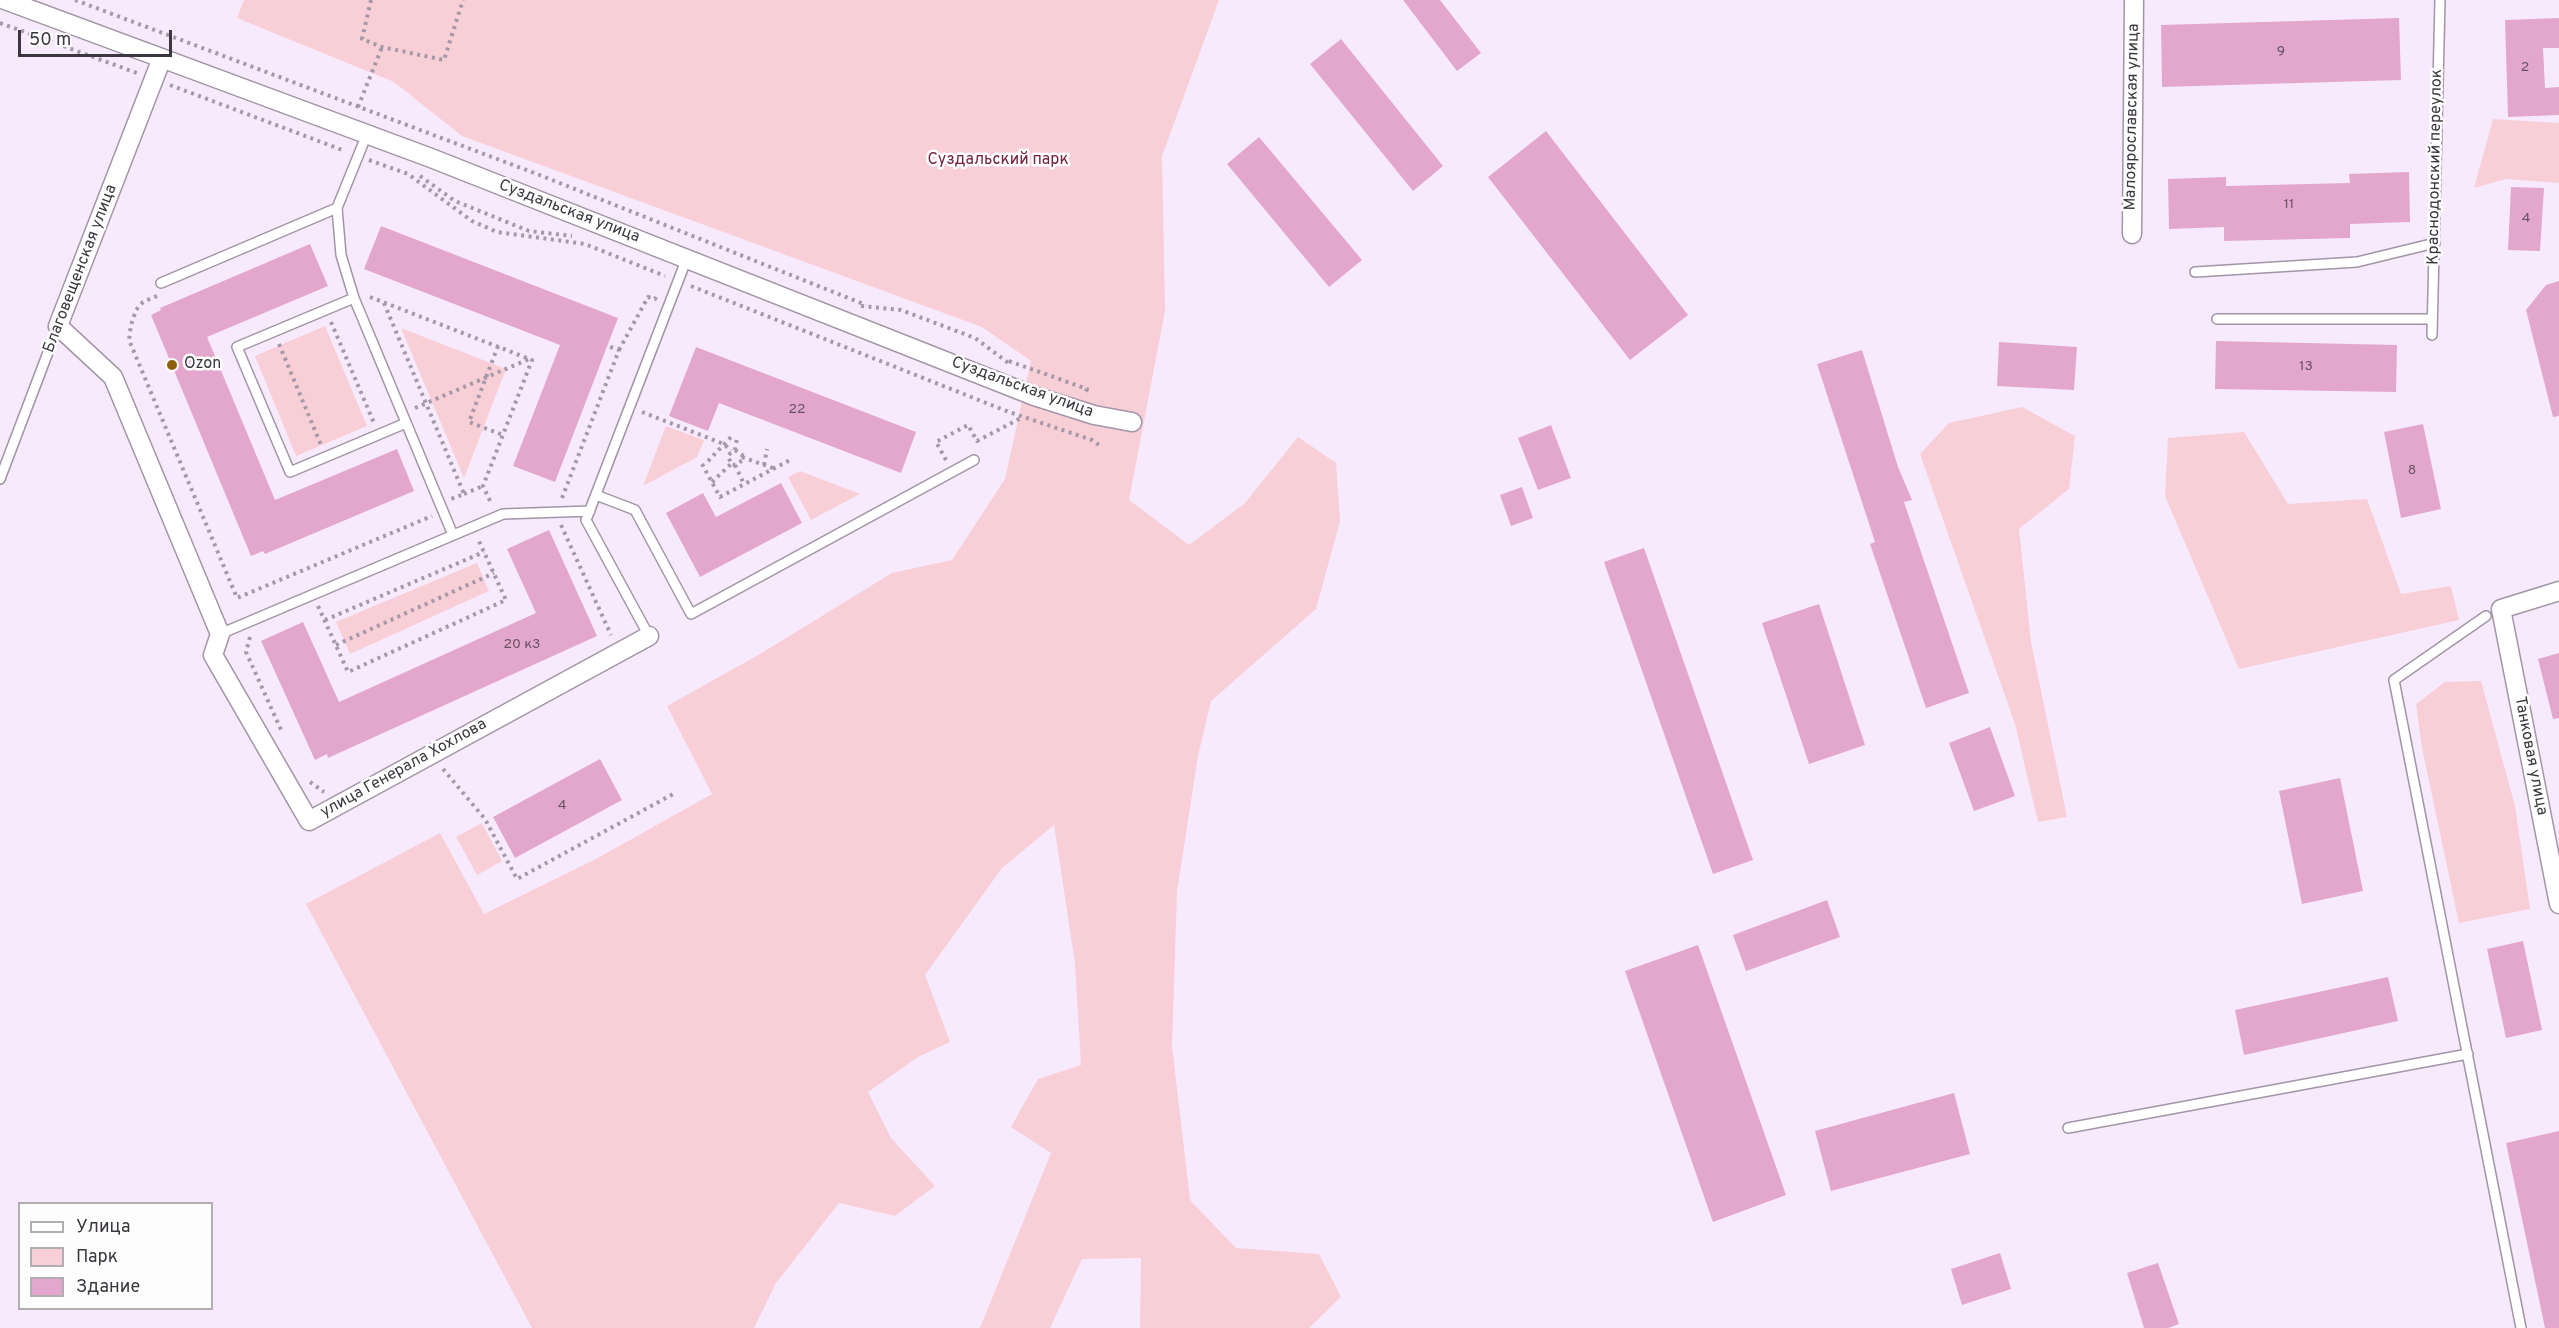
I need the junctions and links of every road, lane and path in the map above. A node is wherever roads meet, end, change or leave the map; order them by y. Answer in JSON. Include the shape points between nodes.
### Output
{"nodes":[{"id":1,"x":5,"y":0,"type":"edge"},
{"id":2,"x":75,"y":0,"type":"edge"},
{"id":3,"x":371,"y":0,"type":"edge"},
{"id":4,"x":463,"y":0,"type":"edge"},
{"id":5,"x":2134,"y":0,"type":"edge"},
{"id":6,"x":2440,"y":0,"type":"edge"},
{"id":7,"x":0,"y":23,"type":"edge"},
{"id":8,"x":382,"y":47,"type":"junction"},
{"id":9,"x":162,"y":58,"type":"junction"},
{"id":10,"x":154,"y":79,"type":"junction"},
{"id":11,"x":358,"y":107,"type":"junction"},
{"id":12,"x":350,"y":128,"type":"junction"},
{"id":13,"x":368,"y":134,"type":"junction"},
{"id":14,"x":369,"y":153,"type":"dead end"},
{"id":15,"x":363,"y":158,"type":"junction"},
{"id":16,"x":364,"y":168,"type":"dead end"},
{"id":17,"x":337,"y":208,"type":"junction"},
{"id":18,"x":2132,"y":234,"type":"dead end"},
{"id":19,"x":2435,"y":243,"type":"junction"},
{"id":20,"x":687,"y":258,"type":"junction"},
{"id":21,"x":2195,"y":272,"type":"dead end"},
{"id":22,"x":678,"y":281,"type":"junction"},
{"id":23,"x":161,"y":283,"type":"joint"},
{"id":24,"x":369,"y":296,"type":"dead end"},
{"id":25,"x":354,"y":298,"type":"junction"},
{"id":26,"x":655,"y":299,"type":"dead end"},
{"id":27,"x":384,"y":302,"type":"junction"},
{"id":28,"x":870,"y":307,"type":"dead end"},
{"id":29,"x":326,"y":310,"type":"junction"},
{"id":30,"x":2217,"y":319,"type":"dead end"},
{"id":31,"x":2432,"y":319,"type":"junction"},
{"id":32,"x":58,"y":326,"type":"junction"},
{"id":33,"x":274,"y":332,"type":"junction"},
{"id":34,"x":2432,"y":335,"type":"dead end"},
{"id":35,"x":498,"y":346,"type":"junction"},
{"id":36,"x":608,"y":346,"type":"dead end"},
{"id":37,"x":619,"y":350,"type":"junction"},
{"id":38,"x":530,"y":359,"type":"junction"},
{"id":39,"x":1003,"y":359,"type":"dead end"},
{"id":40,"x":486,"y":377,"type":"junction"},
{"id":41,"x":1084,"y":395,"type":"dead end"},
{"id":42,"x":426,"y":403,"type":"junction"},
{"id":43,"x":630,"y":407,"type":"junction"},
{"id":44,"x":1031,"y":412,"type":"dead end"},
{"id":45,"x":402,"y":413,"type":"junction"},
{"id":46,"x":1023,"y":417,"type":"junction"},
{"id":47,"x":1132,"y":422,"type":"dead end"},
{"id":48,"x":406,"y":423,"type":"junction"},
{"id":49,"x":379,"y":434,"type":"junction"},
{"id":50,"x":503,"y":435,"type":"junction"},
{"id":51,"x":724,"y":444,"type":"junction"},
{"id":52,"x":1102,"y":447,"type":"dead end"},
{"id":53,"x":767,"y":449,"type":"dead end"},
{"id":54,"x":733,"y":451,"type":"junction"},
{"id":55,"x":326,"y":456,"type":"junction"},
{"id":56,"x":742,"y":457,"type":"junction"},
{"id":57,"x":792,"y":459,"type":"dead end"},
{"id":58,"x":974,"y":459,"type":"dead end"},
{"id":59,"x":708,"y":461,"type":"dead end"},
{"id":60,"x":702,"y":464,"type":"dead end"},
{"id":61,"x":733,"y":464,"type":"junction"},
{"id":62,"x":764,"y":465,"type":"junction"},
{"id":63,"x":936,"y":466,"type":"dead end"},
{"id":64,"x":774,"y":468,"type":"junction"},
{"id":65,"x":0,"y":480,"type":"edge"},
{"id":66,"x":712,"y":482,"type":"junction"},
{"id":67,"x":744,"y":484,"type":"junction"},
{"id":68,"x":464,"y":494,"type":"junction"},
{"id":69,"x":596,"y":495,"type":"junction"},
{"id":70,"x":442,"y":507,"type":"junction"},
{"id":71,"x":590,"y":511,"type":"junction"},
{"id":72,"x":556,"y":512,"type":"junction"},
{"id":73,"x":473,"y":527,"type":"junction"},
{"id":74,"x":453,"y":535,"type":"junction"},
{"id":75,"x":484,"y":552,"type":"junction"},
{"id":76,"x":494,"y":573,"type":"junction"},
{"id":77,"x":2559,"y":591,"type":"edge"},
{"id":78,"x":313,"y":595,"type":"junction"},
{"id":79,"x":2494,"y":612,"type":"junction"},
{"id":80,"x":324,"y":620,"type":"junction"},
{"id":81,"x":253,"y":632,"type":"dead end"},
{"id":82,"x":220,"y":634,"type":"junction"},
{"id":83,"x":649,"y":636,"type":"joint"},
{"id":84,"x":336,"y":645,"type":"junction"},
{"id":85,"x":619,"y":652,"type":"junction"},
{"id":86,"x":285,"y":739,"type":"dead end"},
{"id":87,"x":432,"y":754,"type":"junction"},
{"id":88,"x":307,"y":779,"type":"dead end"},
{"id":89,"x":675,"y":793,"type":"dead end"},
{"id":90,"x":331,"y":796,"type":"dead end"},
{"id":91,"x":2559,"y":904,"type":"edge"},
{"id":92,"x":2468,"y":1054,"type":"junction"},
{"id":93,"x":2068,"y":1128,"type":"dead end"},
{"id":94,"x":2521,"y":1328,"type":"edge"}],
"edges":[{"from":1,"to":9,"type":"street","name":"Суздальская улица"},
{"from":2,"to":11,"type":"path"},
{"from":3,"to":8,"type":"path","via":[[362,39]]},
{"from":4,"to":8,"type":"path","via":[[444,60]]},
{"from":5,"to":18,"type":"street","name":"Малоярославская улица"},
{"from":6,"to":19,"type":"lane","name":"Краснодонский переулок"},
{"from":7,"to":10,"type":"path"},
{"from":8,"to":11,"type":"path"},
{"from":9,"to":10,"type":"street","name":"Благовещенская улица"},
{"from":9,"to":12,"type":"street","name":"Суздальская улица"},
{"from":10,"to":15,"type":"path"},
{"from":10,"to":32,"type":"street","name":"Благовещенская улица"},
{"from":11,"to":12,"type":"path"},
{"from":11,"to":28,"type":"path"},
{"from":12,"to":13,"type":"street","name":"Суздальская улица"},
{"from":13,"to":15,"type":"lane"},
{"from":13,"to":20,"type":"street","name":"Суздальская улица"},
{"from":14,"to":15,"type":"path"},
{"from":15,"to":16,"type":"path"},
{"from":15,"to":17,"type":"lane"},
{"from":15,"to":22,"type":"path","via":[[408,174],[472,221],[497,232],[585,244]]},
{"from":17,"to":23,"type":"lane"},
{"from":17,"to":25,"type":"lane","via":[[341,255]]},
{"from":19,"to":21,"type":"lane","via":[[2357,262]]},
{"from":19,"to":31,"type":"lane","name":"Краснодонский переулок"},
{"from":20,"to":22,"type":"lane"},
{"from":20,"to":47,"type":"street","name":"Суздальская улица","via":[[1034,396]]},
{"from":22,"to":43,"type":"lane"},
{"from":22,"to":46,"type":"path"},
{"from":23,"to":70,"type":"path","via":[[165,293],[143,302],[136,310],[129,340],[237,598]]},
{"from":24,"to":27,"type":"path"},
{"from":25,"to":29,"type":"lane"},
{"from":25,"to":45,"type":"lane"},
{"from":26,"to":37,"type":"path","via":[[648,297]]},
{"from":27,"to":35,"type":"path"},
{"from":27,"to":42,"type":"path"},
{"from":29,"to":33,"type":"lane"},
{"from":29,"to":49,"type":"path"},
{"from":30,"to":31,"type":"lane"},
{"from":31,"to":34,"type":"lane","name":"Краснодонский переулок"},
{"from":32,"to":65,"type":"lane","name":"Благовещенская улица"},
{"from":32,"to":82,"type":"street","name":"улица Генерала Хохлова","via":[[113,377]]},
{"from":33,"to":55,"type":"path"},
{"from":33,"to":55,"type":"lane","via":[[237,347],[290,472]]},
{"from":35,"to":38,"type":"path"},
{"from":35,"to":40,"type":"path"},
{"from":36,"to":37,"type":"path"},
{"from":37,"to":72,"type":"path"},
{"from":38,"to":40,"type":"path"},
{"from":38,"to":50,"type":"path"},
{"from":39,"to":41,"type":"path","via":[[1087,389]]},
{"from":40,"to":42,"type":"path"},
{"from":40,"to":50,"type":"path","via":[[469,422]]},
{"from":42,"to":45,"type":"path"},
{"from":42,"to":68,"type":"path"},
{"from":43,"to":51,"type":"path"},
{"from":43,"to":69,"type":"lane"},
{"from":44,"to":46,"type":"path"},
{"from":45,"to":48,"type":"lane"},
{"from":46,"to":52,"type":"path"},
{"from":46,"to":63,"type":"path","via":[[976,441],[968,425],[936,442],[946,460]]},
{"from":48,"to":49,"type":"lane"},
{"from":48,"to":70,"type":"lane"},
{"from":49,"to":55,"type":"lane"},
{"from":50,"to":68,"type":"path","via":[[483,486]]},
{"from":51,"to":54,"type":"path"},
{"from":51,"to":54,"type":"path","via":[[734,437]]},
{"from":51,"to":59,"type":"path"},
{"from":53,"to":62,"type":"path"},
{"from":54,"to":56,"type":"path","via":[[740,451]]},
{"from":54,"to":61,"type":"path","via":[[728,455]]},
{"from":56,"to":61,"type":"path","via":[[740,464]]},
{"from":56,"to":62,"type":"path"},
{"from":57,"to":64,"type":"path"},
{"from":58,"to":69,"type":"lane","via":[[691,614],[635,510]]},
{"from":60,"to":66,"type":"path"},
{"from":61,"to":66,"type":"path"},
{"from":61,"to":67,"type":"path"},
{"from":62,"to":64,"type":"path"},
{"from":64,"to":67,"type":"path"},
{"from":66,"to":67,"type":"path","via":[[720,497]]},
{"from":68,"to":70,"type":"path"},
{"from":69,"to":71,"type":"lane"},
{"from":70,"to":74,"type":"lane"},
{"from":71,"to":72,"type":"lane"},
{"from":71,"to":83,"type":"lane","via":[[586,520]]},
{"from":72,"to":73,"type":"lane","via":[[503,514]]},
{"from":72,"to":85,"type":"path"},
{"from":73,"to":74,"type":"lane"},
{"from":73,"to":75,"type":"path"},
{"from":74,"to":78,"type":"lane"},
{"from":75,"to":76,"type":"path"},
{"from":75,"to":80,"type":"path"},
{"from":76,"to":84,"type":"path"},
{"from":76,"to":84,"type":"path","via":[[506,600],[369,663],[348,672]]},
{"from":77,"to":79,"type":"street"},
{"from":78,"to":80,"type":"path"},
{"from":78,"to":82,"type":"lane"},
{"from":79,"to":91,"type":"street","name":"Танковая улица"},
{"from":79,"to":92,"type":"lane","via":[[2394,680]]},
{"from":80,"to":84,"type":"path"},
{"from":81,"to":86,"type":"path","via":[[246,652]]},
{"from":82,"to":87,"type":"street","name":"улица Генерала Хохлова","via":[[213,655],[309,821]]},
{"from":83,"to":85,"type":"street","name":"улица Генерала Хохлова"},
{"from":85,"to":87,"type":"street","name":"улица Генерала Хохлова"},
{"from":87,"to":89,"type":"path","via":[[485,819],[517,879]]},
{"from":88,"to":90,"type":"path"},
{"from":92,"to":93,"type":"lane"},
{"from":92,"to":94,"type":"lane"}]}
